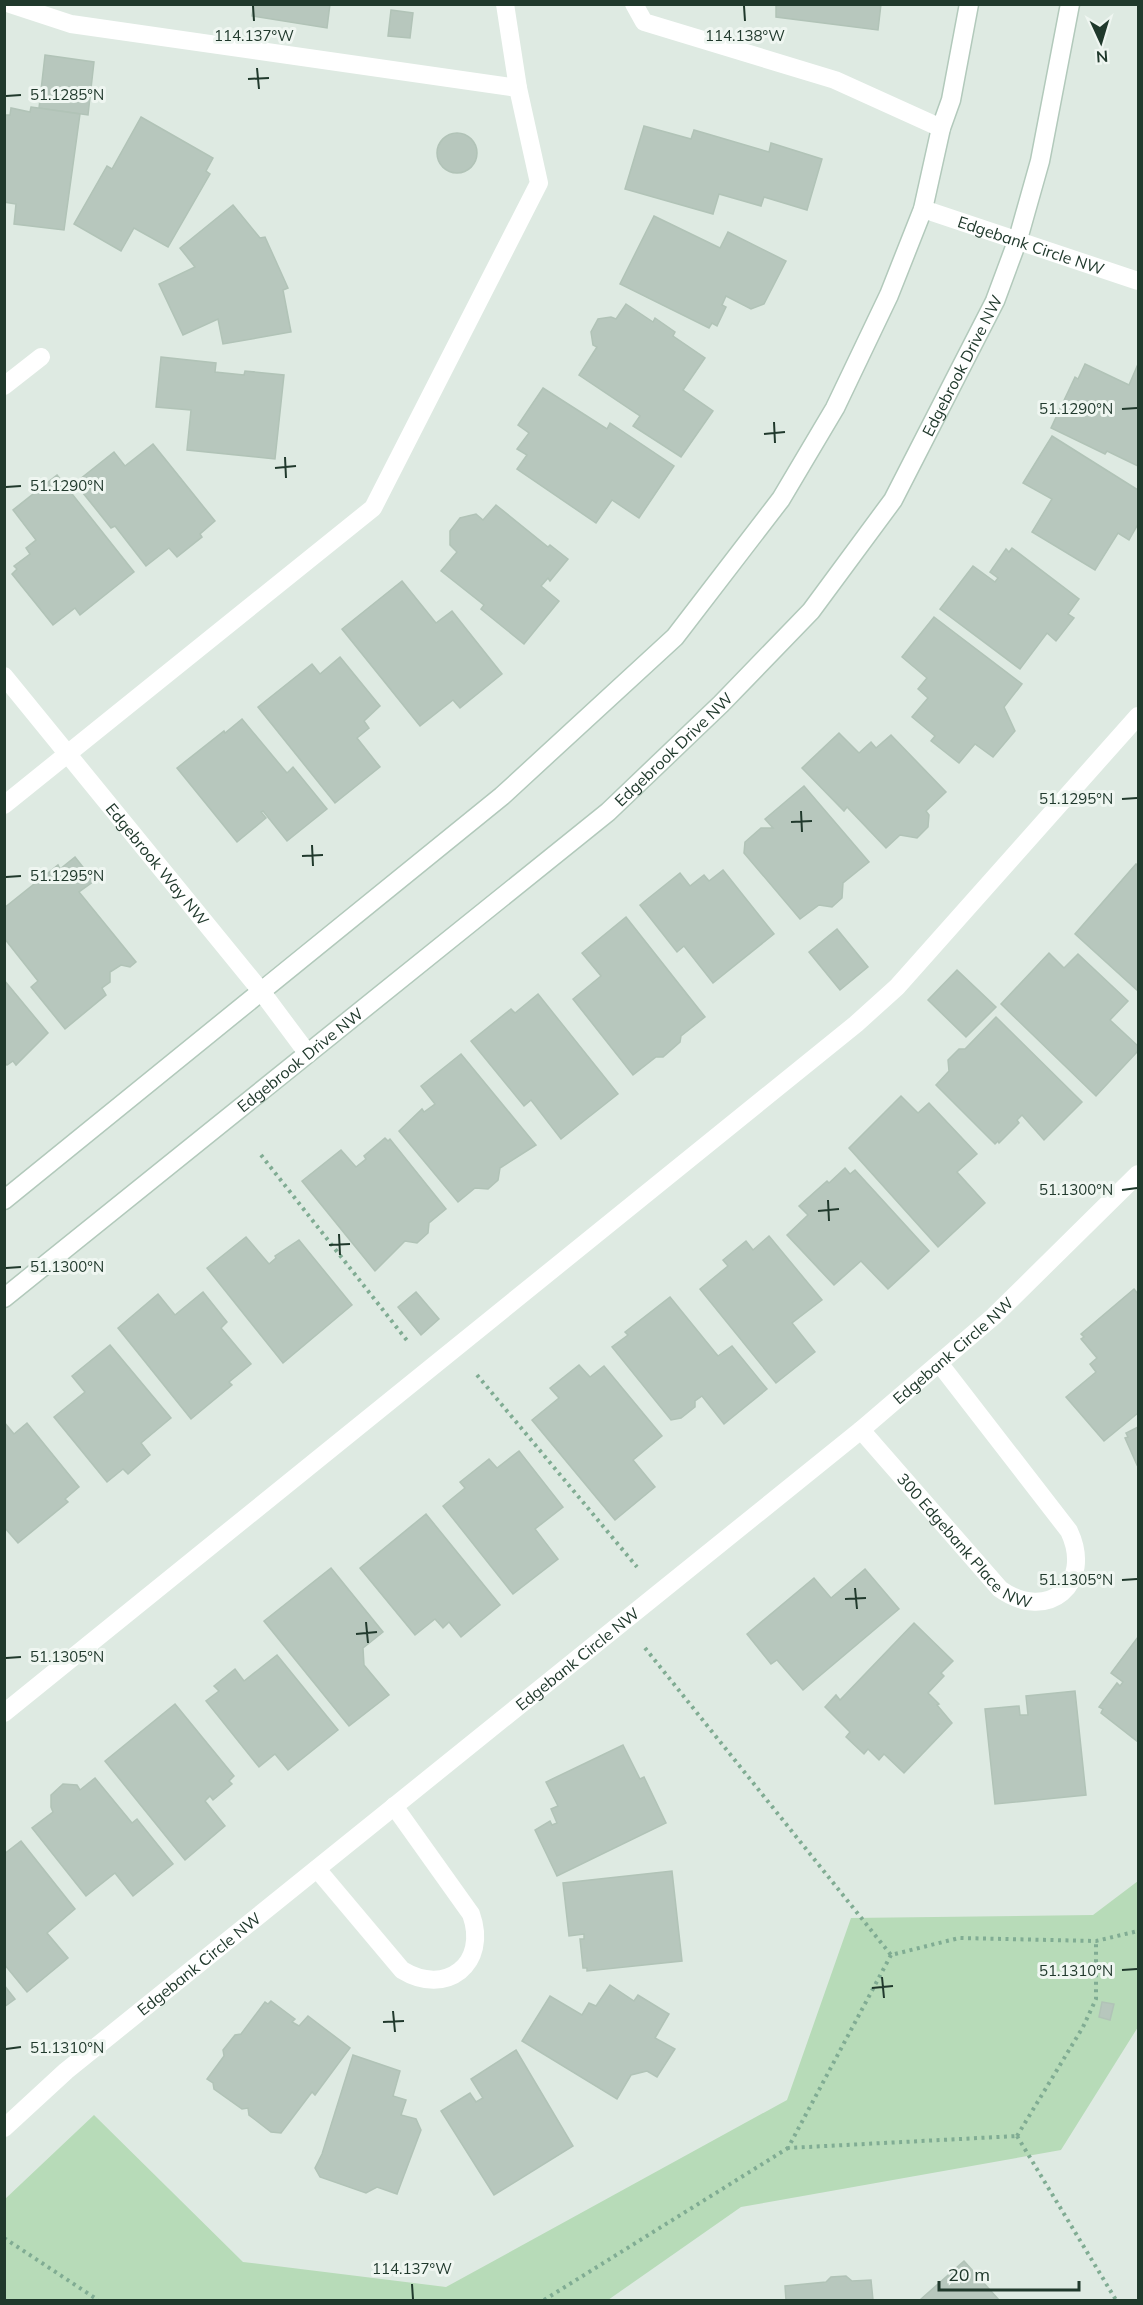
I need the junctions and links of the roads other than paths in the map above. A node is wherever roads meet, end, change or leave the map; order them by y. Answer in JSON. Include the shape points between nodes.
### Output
{"nodes":[{"id":1,"x":10,"y":4,"type":"edge"},
{"id":2,"x":505,"y":4,"type":"edge"},
{"id":3,"x":634,"y":4,"type":"edge"},
{"id":4,"x":969,"y":4,"type":"edge"},
{"id":5,"x":1070,"y":4,"type":"edge"},
{"id":6,"x":518,"y":88,"type":"junction"},
{"id":7,"x":941,"y":128,"type":"junction"},
{"id":8,"x":923,"y":209,"type":"junction"},
{"id":9,"x":1018,"y":239,"type":"junction"},
{"id":10,"x":1138,"y":281,"type":"edge"},
{"id":11,"x":41,"y":357,"type":"dead end"},
{"id":12,"x":4,"y":386,"type":"edge"},
{"id":13,"x":4,"y":676,"type":"edge"},
{"id":14,"x":1138,"y":716,"type":"edge"},
{"id":15,"x":67,"y":754,"type":"junction"},
{"id":16,"x":4,"y":805,"type":"edge"},
{"id":17,"x":261,"y":991,"type":"junction"},
{"id":18,"x":308,"y":1054,"type":"junction"},
{"id":19,"x":1138,"y":1174,"type":"edge"},
{"id":20,"x":4,"y":1200,"type":"edge"},
{"id":21,"x":4,"y":1298,"type":"edge"},
{"id":22,"x":939,"y":1363,"type":"junction"},
{"id":23,"x":861,"y":1430,"type":"junction"},
{"id":24,"x":4,"y":1713,"type":"edge"},
{"id":25,"x":394,"y":1806,"type":"junction"},
{"id":26,"x":317,"y":1869,"type":"junction"},
{"id":27,"x":4,"y":2128,"type":"edge"}],
"edges":[{"from":1,"to":6,"type":"street","via":[[71,24]]},
{"from":2,"to":6,"type":"street"},
{"from":3,"to":7,"type":"street","via":[[644,22],[835,80]]},
{"from":4,"to":7,"type":"street","via":[[951,100]]},
{"from":5,"to":9,"type":"street","name":"Edgebrook Drive NW","via":[[1040,161]]},
{"from":6,"to":15,"type":"street","via":[[539,183],[373,508]]},
{"from":7,"to":8,"type":"street"},
{"from":8,"to":9,"type":"street","name":"Edgebank Circle NW"},
{"from":8,"to":17,"type":"street","via":[[890,295],[836,408],[781,499],[675,638],[502,796]]},
{"from":9,"to":10,"type":"street","name":"Edgebank Circle NW"},
{"from":9,"to":18,"type":"street","name":"Edgebrook Drive NW","via":[[995,301],[893,500],[811,612],[608,812]]},
{"from":11,"to":12,"type":"street"},
{"from":13,"to":15,"type":"street","name":"Edgebrook Way NW"},
{"from":14,"to":24,"type":"street","via":[[897,987],[856,1024]]},
{"from":15,"to":16,"type":"street"},
{"from":15,"to":17,"type":"street","name":"Edgebrook Way NW"},
{"from":17,"to":18,"type":"street","name":"Edgebrook Way NW"},
{"from":17,"to":20,"type":"street"},
{"from":18,"to":21,"type":"street","name":"Edgebrook Drive NW"},
{"from":19,"to":22,"type":"street","name":"Edgebank Circle NW","via":[[994,1316]]},
{"from":22,"to":23,"type":"street","name":"Edgebank Circle NW"},
{"from":22,"to":23,"type":"street","name":"300 Edgebank Place NW","via":[[1069,1531],[1078,1563],[1073,1579],[1062,1592],[1030,1603],[1014,1599],[1000,1588]]},
{"from":23,"to":25,"type":"street","name":"Edgebank Circle NW"},
{"from":25,"to":26,"type":"street","name":"Edgebank Circle NW"},
{"from":25,"to":26,"type":"street","via":[[471,1914],[477,1930],[476,1946],[458,1973],[429,1982],[402,1970]]},
{"from":26,"to":27,"type":"street","name":"Edgebank Circle NW","via":[[66,2071]]}]}
